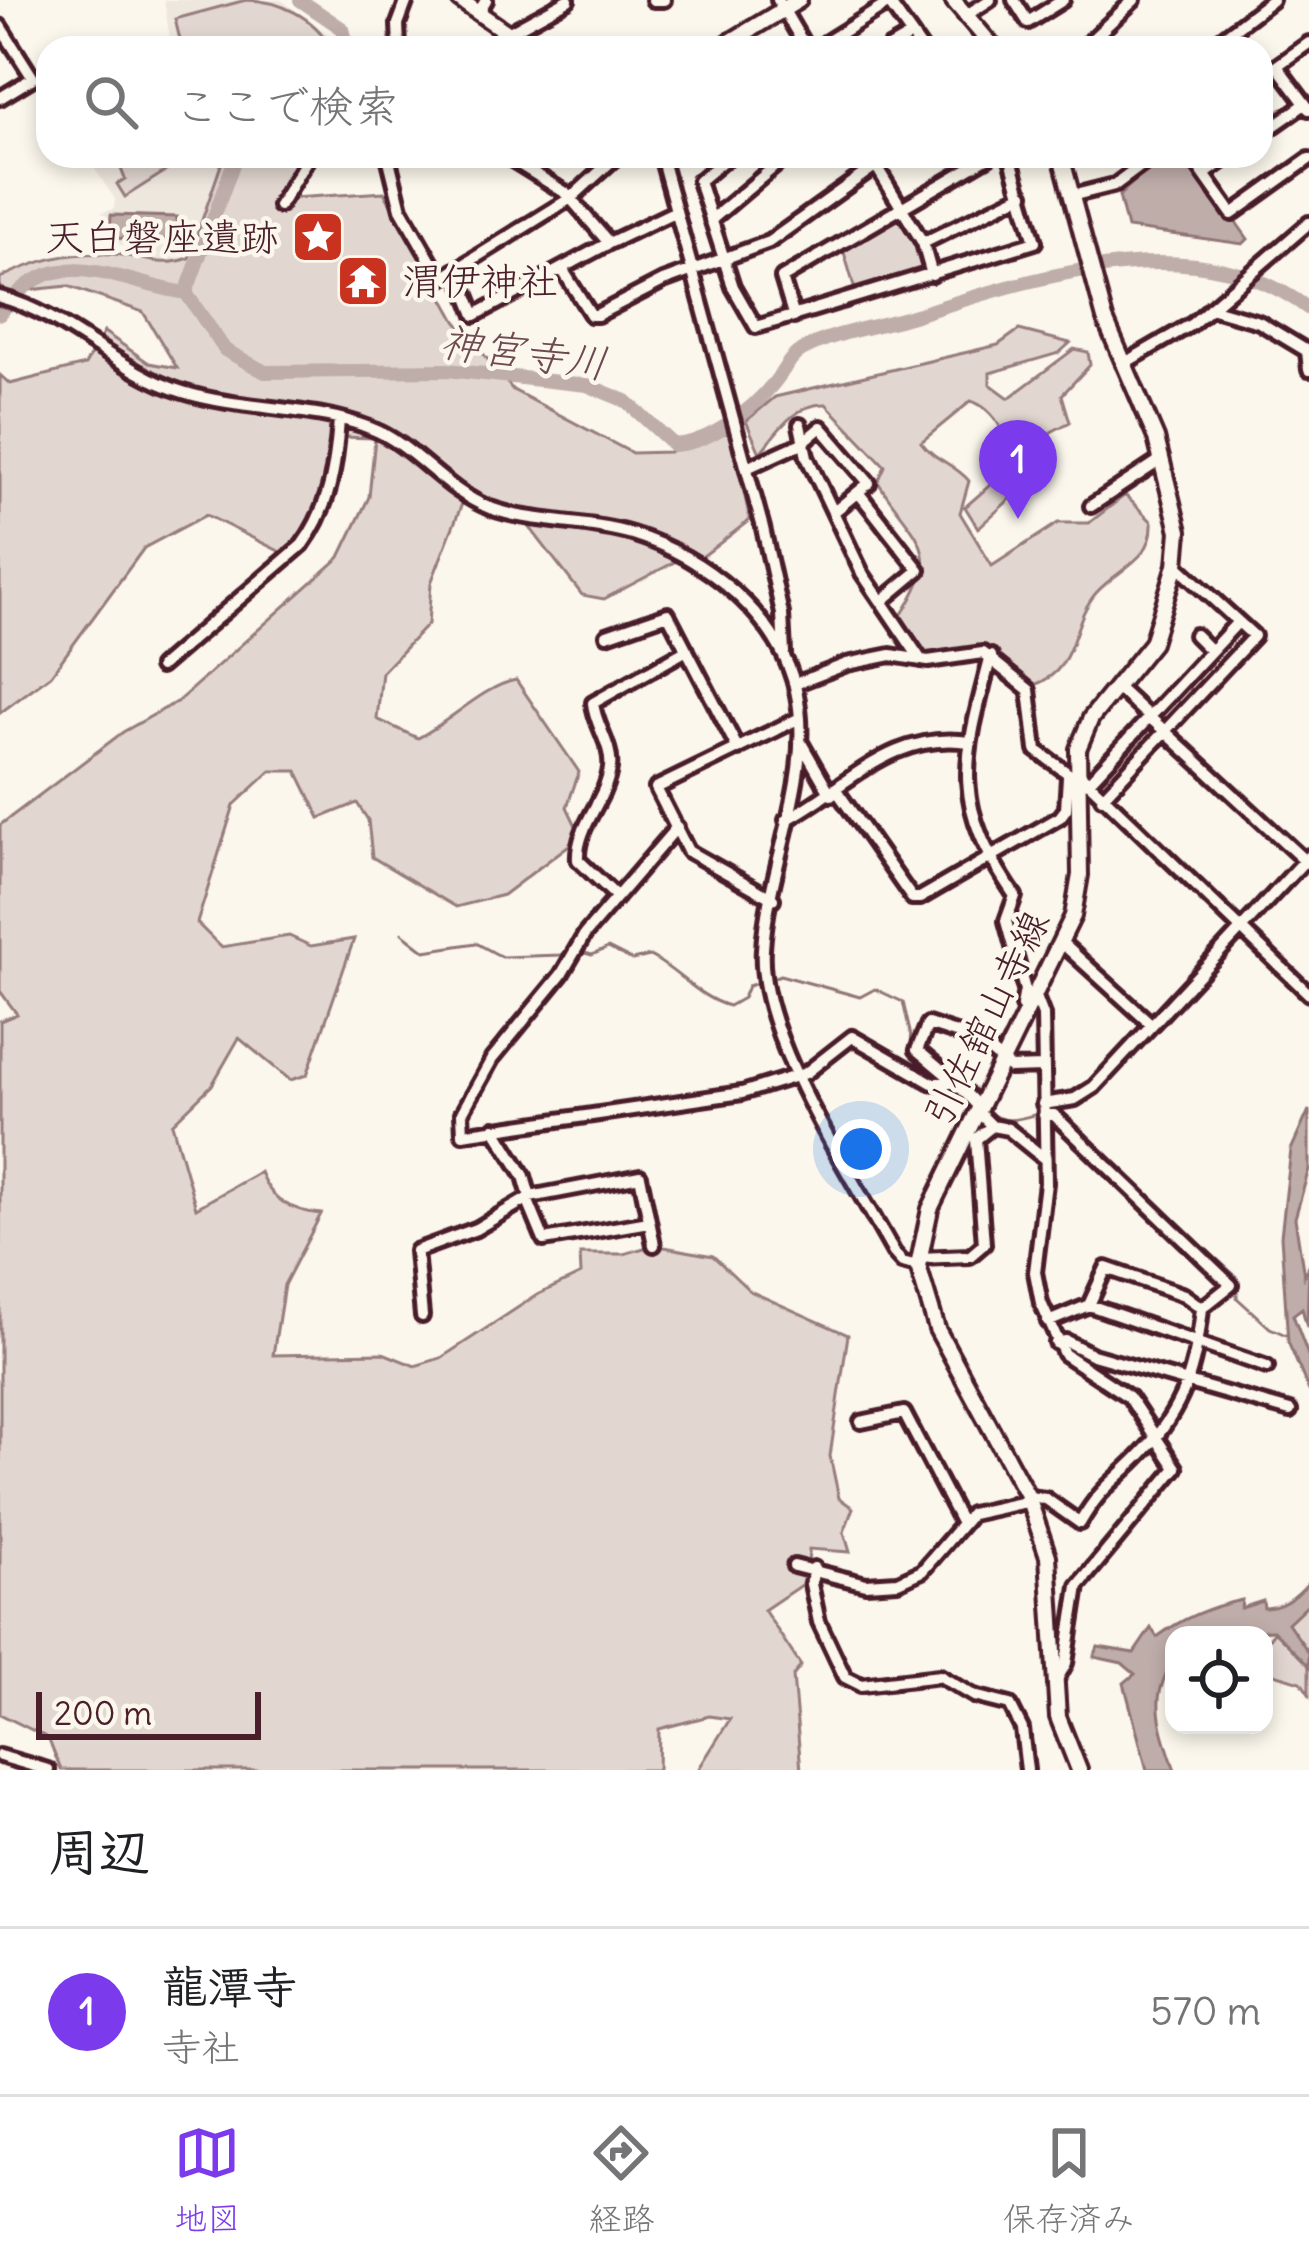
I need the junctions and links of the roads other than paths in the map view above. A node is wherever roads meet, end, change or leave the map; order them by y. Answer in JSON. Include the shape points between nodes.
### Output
{"nodes":[{"id":1,"x":407,"y":0,"type":"edge"},
{"id":2,"x":460,"y":0,"type":"edge"},
{"id":3,"x":568,"y":0,"type":"edge"},
{"id":4,"x":653,"y":0,"type":"edge"},
{"id":5,"x":664,"y":0,"type":"edge"},
{"id":6,"x":799,"y":0,"type":"edge"},
{"id":7,"x":953,"y":0,"type":"edge"},
{"id":8,"x":990,"y":0,"type":"edge"},
{"id":9,"x":1014,"y":0,"type":"edge"},
{"id":10,"x":1063,"y":0,"type":"edge"},
{"id":11,"x":1134,"y":0,"type":"edge"},
{"id":12,"x":1272,"y":0,"type":"edge"},
{"id":13,"x":781,"y":4,"type":"edge"},
{"id":14,"x":483,"y":5,"type":"edge"},
{"id":15,"x":965,"y":16,"type":"junction"},
{"id":16,"x":0,"y":26,"type":"edge"},
{"id":17,"x":398,"y":36,"type":"edge"},
{"id":18,"x":507,"y":36,"type":"edge"},
{"id":19,"x":516,"y":36,"type":"edge"},
{"id":20,"x":737,"y":36,"type":"edge"},
{"id":21,"x":799,"y":36,"type":"edge"},
{"id":22,"x":836,"y":36,"type":"edge"},
{"id":23,"x":907,"y":36,"type":"edge"},
{"id":24,"x":983,"y":36,"type":"edge"},
{"id":25,"x":1096,"y":36,"type":"edge"},
{"id":26,"x":1225,"y":36,"type":"edge"},
{"id":27,"x":1309,"y":43,"type":"edge"},
{"id":28,"x":1277,"y":66,"type":"junction"},
{"id":29,"x":1273,"y":69,"type":"edge"},
{"id":30,"x":0,"y":98,"type":"edge"},
{"id":31,"x":1307,"y":106,"type":"edge"},
{"id":32,"x":1273,"y":127,"type":"edge"},
{"id":33,"x":1309,"y":159,"type":"edge"},
{"id":34,"x":302,"y":168,"type":"edge"},
{"id":35,"x":392,"y":168,"type":"edge"},
{"id":36,"x":525,"y":168,"type":"edge"},
{"id":37,"x":603,"y":168,"type":"edge"},
{"id":38,"x":664,"y":168,"type":"edge"},
{"id":39,"x":714,"y":168,"type":"edge"},
{"id":40,"x":774,"y":168,"type":"edge"},
{"id":41,"x":863,"y":168,"type":"edge"},
{"id":42,"x":878,"y":168,"type":"edge"},
{"id":43,"x":969,"y":168,"type":"edge"},
{"id":44,"x":1014,"y":168,"type":"edge"},
{"id":45,"x":1064,"y":168,"type":"edge"},
{"id":46,"x":1138,"y":168,"type":"edge"},
{"id":47,"x":1200,"y":168,"type":"edge"},
{"id":48,"x":1213,"y":168,"type":"edge"},
{"id":49,"x":1205,"y":174,"type":"junction"},
{"id":50,"x":1023,"y":194,"type":"junction"},
{"id":51,"x":1071,"y":196,"type":"junction"},
{"id":52,"x":572,"y":198,"type":"junction"},
{"id":53,"x":279,"y":206,"type":"dead end"},
{"id":54,"x":902,"y":209,"type":"junction"},
{"id":55,"x":676,"y":211,"type":"junction"},
{"id":56,"x":711,"y":220,"type":"junction"},
{"id":57,"x":1309,"y":224,"type":"edge"},
{"id":58,"x":609,"y":243,"type":"junction"},
{"id":59,"x":923,"y":243,"type":"junction"},
{"id":60,"x":723,"y":261,"type":"junction"},
{"id":61,"x":562,"y":269,"type":"junction"},
{"id":62,"x":457,"y":270,"type":"junction"},
{"id":63,"x":692,"y":272,"type":"junction"},
{"id":64,"x":932,"y":275,"type":"junction"},
{"id":65,"x":0,"y":297,"type":"edge"},
{"id":66,"x":1212,"y":306,"type":"junction"},
{"id":67,"x":794,"y":316,"type":"junction"},
{"id":68,"x":1123,"y":364,"type":"junction"},
{"id":69,"x":1309,"y":370,"type":"edge"},
{"id":70,"x":339,"y":419,"type":"junction"},
{"id":71,"x":800,"y":425,"type":"dead end"},
{"id":72,"x":802,"y":443,"type":"junction"},
{"id":73,"x":1162,"y":459,"type":"junction"},
{"id":74,"x":747,"y":468,"type":"junction"},
{"id":75,"x":858,"y":492,"type":"junction"},
{"id":76,"x":1091,"y":506,"type":"dead end"},
{"id":77,"x":835,"y":511,"type":"junction"},
{"id":78,"x":1176,"y":566,"type":"junction"},
{"id":79,"x":882,"y":601,"type":"junction"},
{"id":80,"x":1238,"y":622,"type":"junction"},
{"id":81,"x":607,"y":635,"type":"dead end"},
{"id":82,"x":1195,"y":635,"type":"dead end"},
{"id":83,"x":687,"y":650,"type":"junction"},
{"id":84,"x":1211,"y":651,"type":"junction"},
{"id":85,"x":991,"y":656,"type":"junction"},
{"id":86,"x":783,"y":659,"type":"junction"},
{"id":87,"x":921,"y":660,"type":"junction"},
{"id":88,"x":160,"y":668,"type":"dead end"},
{"id":89,"x":795,"y":684,"type":"junction"},
{"id":90,"x":1118,"y":687,"type":"junction"},
{"id":91,"x":1148,"y":717,"type":"junction"},
{"id":92,"x":800,"y":718,"type":"junction"},
{"id":93,"x":1164,"y":732,"type":"junction"},
{"id":94,"x":800,"y":742,"type":"junction"},
{"id":95,"x":970,"y":742,"type":"junction"},
{"id":96,"x":738,"y":749,"type":"junction"},
{"id":97,"x":1077,"y":778,"type":"junction"},
{"id":98,"x":834,"y":793,"type":"junction"},
{"id":99,"x":1102,"y":798,"type":"junction"},
{"id":100,"x":786,"y":820,"type":"junction"},
{"id":101,"x":677,"y":827,"type":"junction"},
{"id":102,"x":990,"y":859,"type":"junction"},
{"id":103,"x":1307,"y":861,"type":"edge"},
{"id":104,"x":617,"y":896,"type":"junction"},
{"id":105,"x":772,"y":898,"type":"junction"},
{"id":106,"x":1240,"y":929,"type":"junction"},
{"id":107,"x":1063,"y":944,"type":"junction"},
{"id":108,"x":1309,"y":994,"type":"edge"},
{"id":109,"x":1036,"y":997,"type":"junction"},
{"id":110,"x":1024,"y":1022,"type":"junction"},
{"id":111,"x":1152,"y":1025,"type":"junction"},
{"id":112,"x":1003,"y":1064,"type":"junction"},
{"id":113,"x":1043,"y":1067,"type":"junction"},
{"id":114,"x":800,"y":1075,"type":"junction"},
{"id":115,"x":956,"y":1083,"type":"junction"},
{"id":116,"x":1044,"y":1109,"type":"junction"},
{"id":117,"x":979,"y":1110,"type":"junction"},
{"id":118,"x":992,"y":1126,"type":"junction"},
{"id":119,"x":494,"y":1128,"type":"junction"},
{"id":120,"x":1045,"y":1159,"type":"junction"},
{"id":121,"x":528,"y":1198,"type":"junction"},
{"id":122,"x":650,"y":1222,"type":"junction"},
{"id":123,"x":654,"y":1245,"type":"dead end"},
{"id":124,"x":918,"y":1262,"type":"junction"},
{"id":125,"x":1089,"y":1305,"type":"junction"},
{"id":126,"x":1202,"y":1308,"type":"junction"},
{"id":127,"x":422,"y":1316,"type":"dead end"},
{"id":128,"x":1048,"y":1322,"type":"junction"},
{"id":129,"x":1056,"y":1343,"type":"junction"},
{"id":130,"x":1198,"y":1346,"type":"junction"},
{"id":131,"x":1267,"y":1367,"type":"dead end"},
{"id":132,"x":1191,"y":1384,"type":"junction"},
{"id":133,"x":1290,"y":1411,"type":"dead end"},
{"id":134,"x":861,"y":1423,"type":"dead end"},
{"id":135,"x":1157,"y":1435,"type":"junction"},
{"id":136,"x":1029,"y":1499,"type":"junction"},
{"id":137,"x":962,"y":1522,"type":"junction"},
{"id":138,"x":794,"y":1567,"type":"dead end"},
{"id":139,"x":814,"y":1568,"type":"junction"},
{"id":140,"x":1054,"y":1683,"type":"junction"},
{"id":141,"x":0,"y":1756,"type":"edge"},
{"id":142,"x":48,"y":1770,"type":"edge"},
{"id":143,"x":1027,"y":1770,"type":"edge"},
{"id":144,"x":1079,"y":1770,"type":"edge"}],
"edges":[{"from":1,"to":17,"type":"street"},
{"from":2,"to":14,"type":"main road"},
{"from":3,"to":19,"type":"street"},
{"from":4,"to":5,"type":"street"},
{"from":6,"to":13,"type":"main road"},
{"from":7,"to":15,"type":"main road"},
{"from":8,"to":15,"type":"street"},
{"from":9,"to":10,"type":"street","via":[[1028,22]]},
{"from":11,"to":25,"type":"street"},
{"from":12,"to":26,"type":"street"},
{"from":13,"to":20,"type":"main road"},
{"from":13,"to":21,"type":"street"},
{"from":14,"to":18,"type":"main road"},
{"from":15,"to":24,"type":"main road"},
{"from":16,"to":30,"type":"street","via":[[33,78]]},
{"from":22,"to":23,"type":"street","via":[[890,3]]},
{"from":27,"to":28,"type":"street"},
{"from":28,"to":29,"type":"street"},
{"from":28,"to":31,"type":"street"},
{"from":31,"to":32,"type":"street"},
{"from":33,"to":49,"type":"street","via":[[1232,214]]},
{"from":34,"to":53,"type":"street"},
{"from":35,"to":62,"type":"street","via":[[412,232],[441,280]]},
{"from":36,"to":52,"type":"street"},
{"from":37,"to":52,"type":"street"},
{"from":38,"to":55,"type":"street"},
{"from":39,"to":56,"type":"street","via":[[700,181]]},
{"from":40,"to":56,"type":"street"},
{"from":41,"to":60,"type":"street","via":[[769,242]]},
{"from":42,"to":54,"type":"street"},
{"from":43,"to":54,"type":"street"},
{"from":44,"to":50,"type":"street"},
{"from":45,"to":51,"type":"main road","name":"引佐舘山寺線"},
{"from":46,"to":51,"type":"street","via":[[1115,185]]},
{"from":47,"to":49,"type":"street"},
{"from":48,"to":49,"type":"street"},
{"from":50,"to":59,"type":"street"},
{"from":50,"to":64,"type":"street","via":[[1036,242]]},
{"from":51,"to":68,"type":"main road","name":"引佐舘山寺線"},
{"from":52,"to":58,"type":"street"},
{"from":52,"to":62,"type":"street"},
{"from":54,"to":59,"type":"street"},
{"from":54,"to":67,"type":"street","via":[[782,278]]},
{"from":55,"to":58,"type":"street"},
{"from":55,"to":63,"type":"street"},
{"from":56,"to":60,"type":"street"},
{"from":57,"to":66,"type":"street"},
{"from":58,"to":61,"type":"street"},
{"from":59,"to":64,"type":"street"},
{"from":60,"to":63,"type":"street"},
{"from":60,"to":67,"type":"street","via":[[756,326]]},
{"from":61,"to":62,"type":"street","via":[[475,315]]},
{"from":61,"to":63,"type":"street","via":[[591,315]]},
{"from":63,"to":74,"type":"street"},
{"from":64,"to":67,"type":"street"},
{"from":65,"to":70,"type":"street","via":[[186,394]]},
{"from":66,"to":68,"type":"street"},
{"from":66,"to":69,"type":"street","via":[[1278,332],[1307,352]]},
{"from":68,"to":73,"type":"main road","name":"引佐舘山寺線"},
{"from":70,"to":86,"type":"street","via":[[398,443],[449,488],[483,505],[630,533],[700,566],[766,626]]},
{"from":70,"to":88,"type":"street","via":[[336,467],[319,522]]},
{"from":71,"to":72,"type":"street"},
{"from":72,"to":74,"type":"street"},
{"from":72,"to":75,"type":"street","via":[[821,427],[868,483]]},
{"from":72,"to":77,"type":"street"},
{"from":73,"to":76,"type":"street"},
{"from":73,"to":78,"type":"main road","name":"引佐舘山寺線","via":[[1179,531]]},
{"from":74,"to":86,"type":"street","via":[[782,614]]},
{"from":75,"to":77,"type":"street"},
{"from":75,"to":79,"type":"street","via":[[920,570]]},
{"from":77,"to":79,"type":"street"},
{"from":78,"to":80,"type":"street"},
{"from":78,"to":90,"type":"main road","name":"引佐舘山寺線","via":[[1152,643]]},
{"from":79,"to":87,"type":"street"},
{"from":80,"to":84,"type":"street"},
{"from":80,"to":93,"type":"street","via":[[1254,636]]},
{"from":81,"to":83,"type":"street","via":[[664,613]]},
{"from":82,"to":84,"type":"street"},
{"from":83,"to":96,"type":"street"},
{"from":83,"to":104,"type":"street","via":[[593,703],[610,776],[578,860]]},
{"from":84,"to":91,"type":"street"},
{"from":85,"to":87,"type":"street"},
{"from":85,"to":95,"type":"street"},
{"from":85,"to":97,"type":"street","via":[[1029,690],[1036,750]]},
{"from":86,"to":89,"type":"street"},
{"from":87,"to":89,"type":"street","via":[[869,659]]},
{"from":89,"to":92,"type":"street"},
{"from":90,"to":91,"type":"street"},
{"from":90,"to":97,"type":"main road","name":"引佐舘山寺線","via":[[1091,718]]},
{"from":91,"to":93,"type":"street"},
{"from":91,"to":97,"type":"street"},
{"from":92,"to":94,"type":"street"},
{"from":92,"to":96,"type":"street"},
{"from":93,"to":99,"type":"street"},
{"from":93,"to":103,"type":"street"},
{"from":94,"to":98,"type":"street"},
{"from":94,"to":100,"type":"street"},
{"from":95,"to":98,"type":"street","via":[[929,742],[877,756]]},
{"from":95,"to":102,"type":"street","via":[[968,811]]},
{"from":96,"to":101,"type":"street","via":[[656,788]]},
{"from":97,"to":99,"type":"street"},
{"from":97,"to":102,"type":"street","via":[[1060,817]]},
{"from":97,"to":107,"type":"main road","name":"引佐舘山寺線","via":[[1080,875]]},
{"from":98,"to":100,"type":"street"},
{"from":98,"to":102,"type":"street","via":[[912,898]]},
{"from":99,"to":106,"type":"street"},
{"from":100,"to":105,"type":"street"},
{"from":101,"to":104,"type":"street"},
{"from":101,"to":105,"type":"street","via":[[696,858]]},
{"from":102,"to":110,"type":"street","via":[[1015,896],[1006,921],[1025,990],[1017,1017]]},
{"from":103,"to":106,"type":"street"},
{"from":104,"to":119,"type":"street","via":[[466,1102],[464,1134]]},
{"from":105,"to":114,"type":"street","via":[[764,977],[775,1026]]},
{"from":106,"to":108,"type":"street"},
{"from":106,"to":111,"type":"street"},
{"from":107,"to":109,"type":"main road","name":"引佐舘山寺線"},
{"from":107,"to":111,"type":"street"},
{"from":109,"to":110,"type":"main road","name":"引佐舘山寺線"},
{"from":109,"to":113,"type":"street"},
{"from":110,"to":112,"type":"main road","name":"引佐舘山寺線"},
{"from":111,"to":116,"type":"street","via":[[1094,1087]]},
{"from":112,"to":113,"type":"street"},
{"from":112,"to":115,"type":"street","via":[[976,1040],[928,1024],[916,1050]]},
{"from":112,"to":117,"type":"main road","name":"引佐舘山寺線"},
{"from":113,"to":116,"type":"street"},
{"from":114,"to":115,"type":"street","via":[[852,1037],[932,1083]]},
{"from":114,"to":119,"type":"street","via":[[742,1093]]},
{"from":114,"to":124,"type":"street","via":[[895,1253]]},
{"from":115,"to":117,"type":"street"},
{"from":116,"to":120,"type":"street"},
{"from":116,"to":126,"type":"street","via":[[1230,1280]]},
{"from":117,"to":118,"type":"street"},
{"from":117,"to":124,"type":"main road","name":"引佐舘山寺線","via":[[930,1209]]},
{"from":118,"to":120,"type":"street"},
{"from":118,"to":124,"type":"street","via":[[976,1139],[980,1251]]},
{"from":119,"to":121,"type":"street","via":[[524,1176]]},
{"from":120,"to":128,"type":"street","via":[[1035,1272]]},
{"from":121,"to":122,"type":"street","via":[[544,1240]]},
{"from":121,"to":122,"type":"street","via":[[640,1175]]},
{"from":121,"to":127,"type":"street","via":[[416,1251]]},
{"from":122,"to":123,"type":"street"},
{"from":124,"to":136,"type":"main road","via":[[937,1329]]},
{"from":125,"to":126,"type":"street","via":[[1106,1268]]},
{"from":125,"to":128,"type":"street"},
{"from":125,"to":130,"type":"street"},
{"from":126,"to":130,"type":"street"},
{"from":128,"to":129,"type":"street"},
{"from":129,"to":132,"type":"street"},
{"from":129,"to":135,"type":"street","via":[[1129,1397]]},
{"from":130,"to":131,"type":"street"},
{"from":130,"to":132,"type":"street"},
{"from":132,"to":133,"type":"street"},
{"from":132,"to":135,"type":"street"},
{"from":134,"to":137,"type":"street","via":[[904,1413]]},
{"from":135,"to":136,"type":"street","via":[[1101,1487],[1080,1522],[1046,1499]]},
{"from":135,"to":140,"type":"street","via":[[1176,1468],[1078,1586],[1066,1664]]},
{"from":136,"to":137,"type":"street"},
{"from":136,"to":140,"type":"main road","via":[[1048,1556]]},
{"from":137,"to":139,"type":"street","via":[[922,1571],[898,1582],[866,1584]]},
{"from":138,"to":139,"type":"street"},
{"from":139,"to":143,"type":"street","via":[[819,1622],[845,1677],[860,1685],[940,1676],[1010,1705]]},
{"from":140,"to":144,"type":"main road"},
{"from":141,"to":142,"type":"street"}]}
